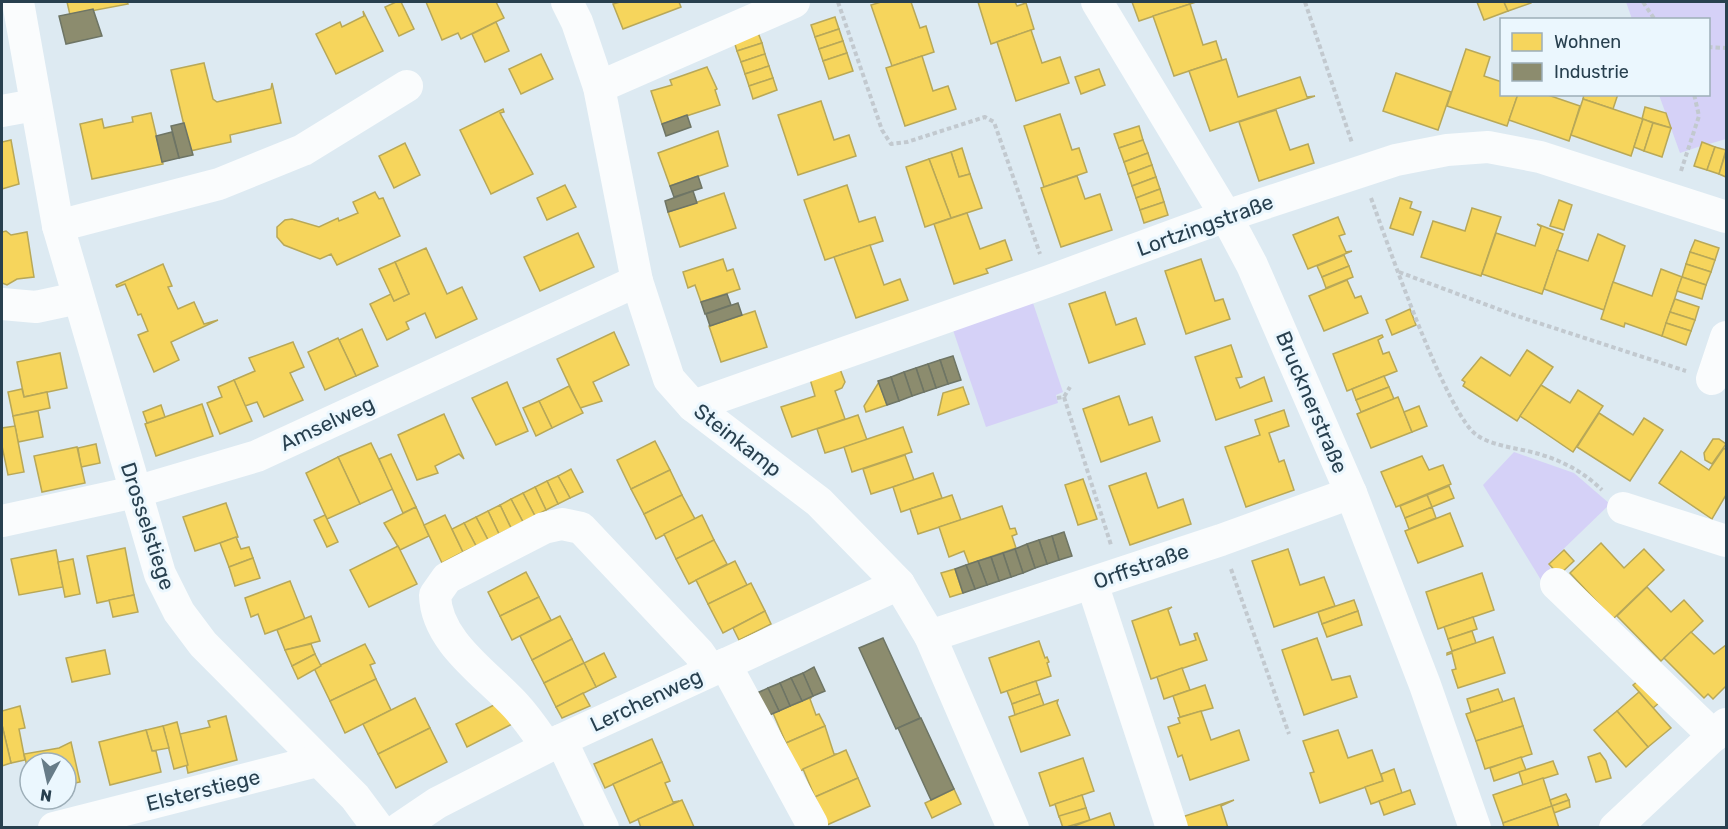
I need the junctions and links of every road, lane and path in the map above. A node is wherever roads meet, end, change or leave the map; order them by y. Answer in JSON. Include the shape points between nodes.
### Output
{"nodes":[{"id":1,"x":18,"y":2,"type":"edge"},
{"id":2,"x":567,"y":2,"type":"edge"},
{"id":3,"x":794,"y":2,"type":"edge"},
{"id":4,"x":838,"y":2,"type":"edge"},
{"id":5,"x":1097,"y":2,"type":"edge"},
{"id":6,"x":1305,"y":2,"type":"edge"},
{"id":7,"x":1642,"y":2,"type":"edge"},
{"id":8,"x":1654,"y":18,"type":"edge"},
{"id":9,"x":1710,"y":47,"type":"edge"},
{"id":10,"x":1726,"y":48,"type":"edge"},
{"id":11,"x":407,"y":86,"type":"dead end"},
{"id":12,"x":599,"y":87,"type":"junction"},
{"id":13,"x":1694,"y":96,"type":"edge"},
{"id":14,"x":35,"y":105,"type":"junction"},
{"id":15,"x":2,"y":111,"type":"edge"},
{"id":16,"x":1361,"y":171,"type":"junction"},
{"id":17,"x":1671,"y":198,"type":"junction"},
{"id":18,"x":1226,"y":216,"type":"junction"},
{"id":19,"x":1726,"y":217,"type":"edge"},
{"id":20,"x":58,"y":226,"type":"junction"},
{"id":21,"x":1399,"y":272,"type":"junction"},
{"id":22,"x":637,"y":281,"type":"junction"},
{"id":23,"x":1049,"y":281,"type":"junction"},
{"id":24,"x":78,"y":298,"type":"junction"},
{"id":25,"x":2,"y":304,"type":"edge"},
{"id":26,"x":1726,"y":337,"type":"edge"},
{"id":27,"x":1712,"y":379,"type":"joint"},
{"id":28,"x":1070,"y":387,"type":"dead end"},
{"id":29,"x":1064,"y":397,"type":"junction"},
{"id":30,"x":1057,"y":398,"type":"dead end"},
{"id":31,"x":693,"y":406,"type":"junction"},
{"id":32,"x":135,"y":492,"type":"junction"},
{"id":33,"x":1351,"y":493,"type":"junction"},
{"id":34,"x":1623,"y":508,"type":"joint"},
{"id":35,"x":2,"y":521,"type":"edge"},
{"id":36,"x":1221,"y":540,"type":"junction"},
{"id":37,"x":1726,"y":541,"type":"edge"},
{"id":38,"x":1106,"y":578,"type":"junction"},
{"id":39,"x":899,"y":584,"type":"junction"},
{"id":40,"x":1556,"y":584,"type":"dead end"},
{"id":41,"x":930,"y":636,"type":"junction"},
{"id":42,"x":717,"y":667,"type":"junction"},
{"id":43,"x":1720,"y":730,"type":"edge"},
{"id":44,"x":1289,"y":734,"type":"dead end"},
{"id":45,"x":554,"y":744,"type":"junction"},
{"id":46,"x":317,"y":761,"type":"junction"},
{"id":47,"x":812,"y":824,"type":"dead end"},
{"id":48,"x":54,"y":828,"type":"edge"},
{"id":49,"x":378,"y":828,"type":"edge"},
{"id":50,"x":400,"y":828,"type":"edge"},
{"id":51,"x":603,"y":828,"type":"edge"},
{"id":52,"x":1012,"y":828,"type":"edge"},
{"id":53,"x":1172,"y":828,"type":"edge"},
{"id":54,"x":1475,"y":828,"type":"edge"},
{"id":55,"x":1615,"y":828,"type":"edge"}],
"edges":[{"from":1,"to":14,"type":"street","name":"Drosselstiege"},
{"from":2,"to":12,"type":"street","name":"Steinkamp"},
{"from":3,"to":12,"type":"street"},
{"from":4,"to":23,"type":"path","via":[[882,130],[891,144],[985,117],[994,122]]},
{"from":5,"to":18,"type":"street","name":"Brucknerstraße"},
{"from":6,"to":16,"type":"path"},
{"from":7,"to":8,"type":"path"},
{"from":9,"to":10,"type":"path"},
{"from":11,"to":20,"type":"street","via":[[303,150],[219,184]]},
{"from":12,"to":22,"type":"street","name":"Steinkamp"},
{"from":13,"to":17,"type":"path","via":[[1699,116]]},
{"from":14,"to":15,"type":"street"},
{"from":14,"to":20,"type":"street","name":"Drosselstiege"},
{"from":16,"to":17,"type":"street","name":"Lortzingstraße","via":[[1447,150],[1488,147],[1540,157]]},
{"from":16,"to":18,"type":"street","name":"Lortzingstraße"},
{"from":16,"to":21,"type":"path"},
{"from":17,"to":19,"type":"street","name":"Lortzingstraße"},
{"from":18,"to":23,"type":"street","name":"Lortzingstraße"},
{"from":18,"to":33,"type":"street","name":"Brucknerstraße","via":[[1252,265]]},
{"from":20,"to":24,"type":"street","name":"Drosselstiege"},
{"from":21,"to":27,"type":"path","via":[[1514,315]]},
{"from":21,"to":34,"type":"path","via":[[1454,406],[1476,435],[1538,453],[1577,470]]},
{"from":22,"to":31,"type":"street","name":"Steinkamp","via":[[669,379]]},
{"from":22,"to":32,"type":"street","name":"Amselweg","via":[[257,456]]},
{"from":23,"to":31,"type":"street","name":"Lortzingstraße"},
{"from":24,"to":25,"type":"street","via":[[36,307]]},
{"from":24,"to":32,"type":"street","name":"Drosselstiege"},
{"from":26,"to":27,"type":"street"},
{"from":28,"to":29,"type":"path"},
{"from":29,"to":30,"type":"path"},
{"from":29,"to":38,"type":"path"},
{"from":31,"to":39,"type":"street","name":"Steinkamp","via":[[819,502]]},
{"from":32,"to":35,"type":"street","name":"Amselweg"},
{"from":32,"to":46,"type":"street","name":"Drosselstiege","via":[[160,574],[179,612],[203,644]]},
{"from":33,"to":36,"type":"street","name":"Orffstraße"},
{"from":33,"to":54,"type":"street","name":"Brucknerstraße"},
{"from":34,"to":37,"type":"street"},
{"from":36,"to":38,"type":"street","name":"Orffstraße"},
{"from":36,"to":44,"type":"path"},
{"from":38,"to":41,"type":"street","name":"Orffstraße"},
{"from":38,"to":53,"type":"street"},
{"from":39,"to":41,"type":"street","name":"Steinkamp"},
{"from":39,"to":42,"type":"street","name":"Lerchenweg"},
{"from":40,"to":43,"type":"street"},
{"from":41,"to":52,"type":"street","name":"Steinkamp"},
{"from":42,"to":45,"type":"street","name":"Lerchenweg"},
{"from":42,"to":45,"type":"street","via":[[699,653],[581,528],[562,524],[544,528],[447,578],[435,595],[441,621],[453,641]]},
{"from":42,"to":47,"type":"street"},
{"from":43,"to":55,"type":"street"},
{"from":45,"to":50,"type":"street","name":"Lerchenweg","via":[[437,803]]},
{"from":45,"to":51,"type":"street"},
{"from":46,"to":48,"type":"street","name":"Elsterstiege"},
{"from":46,"to":49,"type":"street","name":"Drosselstiege","via":[[355,797]]}]}
